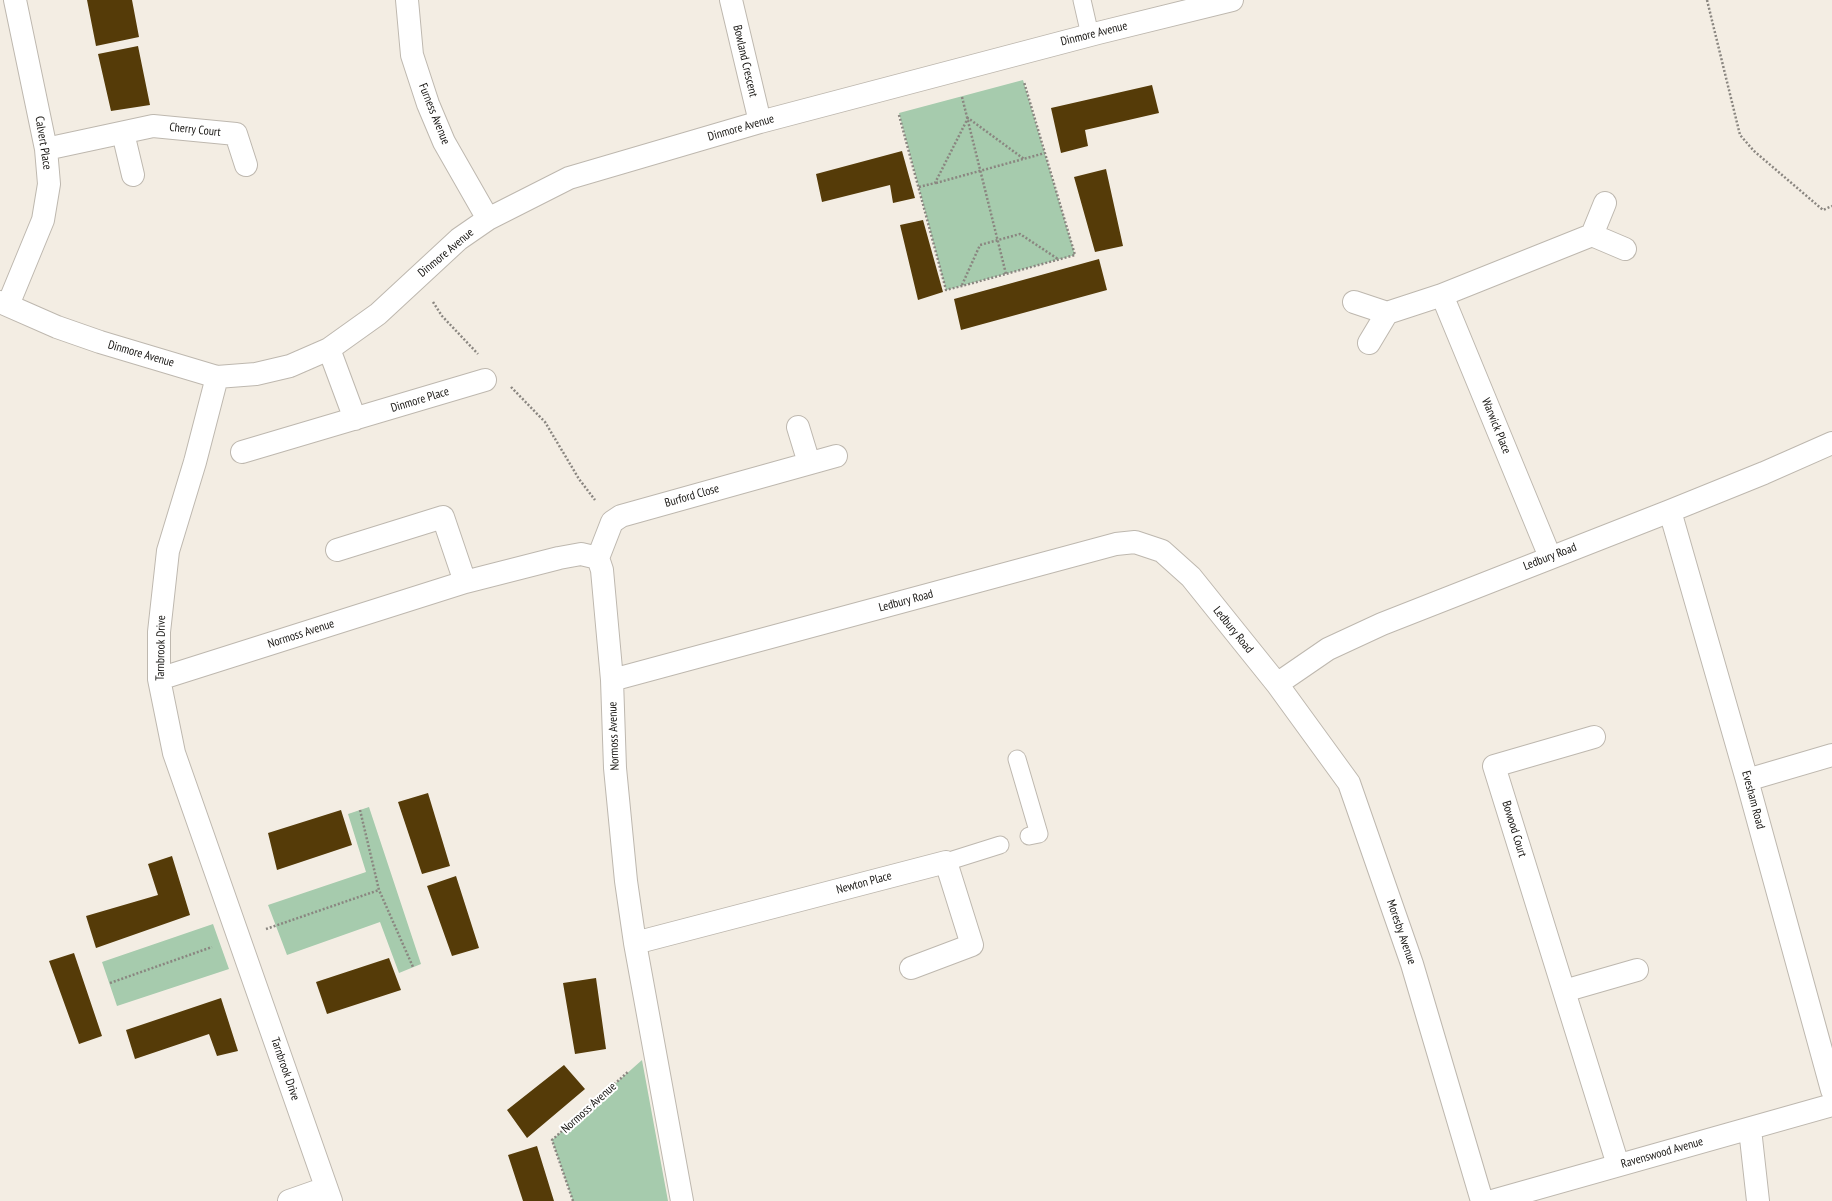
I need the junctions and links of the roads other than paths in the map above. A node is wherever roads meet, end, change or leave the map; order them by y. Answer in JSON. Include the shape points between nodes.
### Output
{"nodes":[{"id":1,"x":15,"y":0,"type":"edge"},
{"id":2,"x":407,"y":0,"type":"edge"},
{"id":3,"x":731,"y":0,"type":"edge"},
{"id":4,"x":1082,"y":0,"type":"edge"},
{"id":5,"x":1232,"y":0,"type":"edge"},
{"id":6,"x":1090,"y":35,"type":"junction"},
{"id":7,"x":760,"y":122,"type":"junction"},
{"id":8,"x":123,"y":133,"type":"junction"},
{"id":9,"x":46,"y":149,"type":"junction"},
{"id":10,"x":246,"y":165,"type":"dead end"},
{"id":11,"x":133,"y":175,"type":"dead end"},
{"id":12,"x":1604,"y":203,"type":"dead end"},
{"id":13,"x":488,"y":219,"type":"junction"},
{"id":14,"x":1592,"y":235,"type":"junction"},
{"id":15,"x":1625,"y":249,"type":"dead end"},
{"id":16,"x":1442,"y":295,"type":"junction"},
{"id":17,"x":1354,"y":302,"type":"dead end"},
{"id":18,"x":4,"y":304,"type":"edge"},
{"id":19,"x":1386,"y":313,"type":"junction"},
{"id":20,"x":1369,"y":343,"type":"dead end"},
{"id":21,"x":329,"y":349,"type":"junction"},
{"id":22,"x":217,"y":377,"type":"junction"},
{"id":23,"x":486,"y":380,"type":"dead end"},
{"id":24,"x":355,"y":419,"type":"junction"},
{"id":25,"x":798,"y":427,"type":"dead end"},
{"id":26,"x":1832,"y":443,"type":"edge"},
{"id":27,"x":242,"y":452,"type":"dead end"},
{"id":28,"x":836,"y":456,"type":"dead end"},
{"id":29,"x":809,"y":463,"type":"junction"},
{"id":30,"x":1670,"y":511,"type":"junction"},
{"id":31,"x":337,"y":550,"type":"dead end"},
{"id":32,"x":1550,"y":557,"type":"junction"},
{"id":33,"x":598,"y":558,"type":"junction"},
{"id":34,"x":465,"y":582,"type":"junction"},
{"id":35,"x":159,"y":679,"type":"junction"},
{"id":36,"x":612,"y":680,"type":"junction"},
{"id":37,"x":1277,"y":684,"type":"junction"},
{"id":38,"x":1594,"y":737,"type":"dead end"},
{"id":39,"x":1832,"y":754,"type":"edge"},
{"id":40,"x":1017,"y":758,"type":"dead end"},
{"id":41,"x":1747,"y":780,"type":"junction"},
{"id":42,"x":1029,"y":836,"type":"dead end"},
{"id":43,"x":1000,"y":845,"type":"dead end"},
{"id":44,"x":946,"y":862,"type":"junction"},
{"id":45,"x":635,"y":943,"type":"junction"},
{"id":46,"x":911,"y":968,"type":"dead end"},
{"id":47,"x":1637,"y":970,"type":"dead end"},
{"id":48,"x":1564,"y":991,"type":"junction"},
{"id":49,"x":1832,"y":1090,"type":"edge"},
{"id":50,"x":1832,"y":1105,"type":"edge"},
{"id":51,"x":1750,"y":1129,"type":"junction"},
{"id":52,"x":1618,"y":1166,"type":"junction"},
{"id":53,"x":328,"y":1194,"type":"edge"},
{"id":54,"x":289,"y":1201,"type":"edge"},
{"id":55,"x":682,"y":1201,"type":"edge"},
{"id":56,"x":1482,"y":1201,"type":"edge"},
{"id":57,"x":1492,"y":1201,"type":"edge"},
{"id":58,"x":1758,"y":1201,"type":"edge"}],
"edges":[{"from":1,"to":9,"type":"street","name":"Calvert Place"},
{"from":2,"to":13,"type":"street","name":"Furness Avenue","via":[[412,55],[428,104],[444,142]]},
{"from":3,"to":7,"type":"street","name":"Bowland Crescent"},
{"from":4,"to":6,"type":"lane"},
{"from":5,"to":6,"type":"street","name":"Dinmore Avenue"},
{"from":6,"to":7,"type":"street","name":"Dinmore Avenue"},
{"from":7,"to":13,"type":"street","name":"Dinmore Avenue","via":[[569,178]]},
{"from":8,"to":9,"type":"street","name":"Cherry Court"},
{"from":8,"to":10,"type":"street","name":"Cherry Court","via":[[153,126],[236,134]]},
{"from":8,"to":11,"type":"street"},
{"from":9,"to":18,"type":"street","name":"Calvert Place","via":[[49,184],[43,220]]},
{"from":12,"to":14,"type":"street"},
{"from":13,"to":21,"type":"street","name":"Dinmore Avenue","via":[[459,239],[378,314]]},
{"from":14,"to":15,"type":"street"},
{"from":14,"to":16,"type":"street"},
{"from":16,"to":19,"type":"street"},
{"from":16,"to":32,"type":"street","name":"Warwick Place"},
{"from":17,"to":19,"type":"street"},
{"from":18,"to":22,"type":"street","name":"Dinmore Avenue","via":[[100,342]]},
{"from":19,"to":20,"type":"street"},
{"from":21,"to":22,"type":"street","name":"Dinmore Avenue","via":[[290,366],[256,374]]},
{"from":21,"to":24,"type":"street"},
{"from":22,"to":35,"type":"street","name":"Tarnbrook Drive","via":[[168,551],[159,632]]},
{"from":23,"to":24,"type":"street","name":"Dinmore Place"},
{"from":24,"to":27,"type":"street","name":"Dinmore Place"},
{"from":25,"to":29,"type":"street"},
{"from":26,"to":30,"type":"street","name":"Ledbury Road","via":[[1764,474]]},
{"from":28,"to":29,"type":"street","name":"Burford Close"},
{"from":29,"to":33,"type":"street","name":"Burford Close","via":[[621,516],[612,522]]},
{"from":30,"to":32,"type":"street","name":"Ledbury Road"},
{"from":30,"to":41,"type":"street","name":"Evesham Road"},
{"from":31,"to":34,"type":"street","via":[[443,517]]},
{"from":32,"to":37,"type":"street","name":"Ledbury Road","via":[[1382,624],[1328,649]]},
{"from":33,"to":34,"type":"street","name":"Normoss Avenue","via":[[581,554]]},
{"from":33,"to":36,"type":"street","name":"Normoss Avenue","via":[[602,570]]},
{"from":34,"to":35,"type":"street","name":"Normoss Avenue"},
{"from":35,"to":53,"type":"street","name":"Tarnbrook Drive","via":[[174,753]]},
{"from":36,"to":37,"type":"street","name":"Ledbury Road","via":[[1116,544],[1135,542],[1162,551],[1191,577]]},
{"from":36,"to":45,"type":"street","name":"Normoss Avenue","via":[[615,768]]},
{"from":37,"to":56,"type":"street","name":"Moresby Avenue","via":[[1349,783],[1412,964]]},
{"from":38,"to":48,"type":"street","name":"Bowood Court","via":[[1494,766]]},
{"from":39,"to":41,"type":"street"},
{"from":40,"to":42,"type":"lane","via":[[1039,834]]},
{"from":41,"to":49,"type":"street","name":"Evesham Road"},
{"from":43,"to":44,"type":"lane"},
{"from":44,"to":45,"type":"street","name":"Newton Place"},
{"from":44,"to":46,"type":"street","via":[[972,945]]},
{"from":45,"to":55,"type":"street","name":"Normoss Avenue"},
{"from":47,"to":48,"type":"street"},
{"from":48,"to":52,"type":"street","name":"Bowood Court"},
{"from":50,"to":51,"type":"street","name":"Ravenswood Avenue"},
{"from":51,"to":52,"type":"street","name":"Ravenswood Avenue"},
{"from":51,"to":58,"type":"street"},
{"from":52,"to":57,"type":"street","name":"Ravenswood Avenue"},
{"from":53,"to":54,"type":"street"}]}
